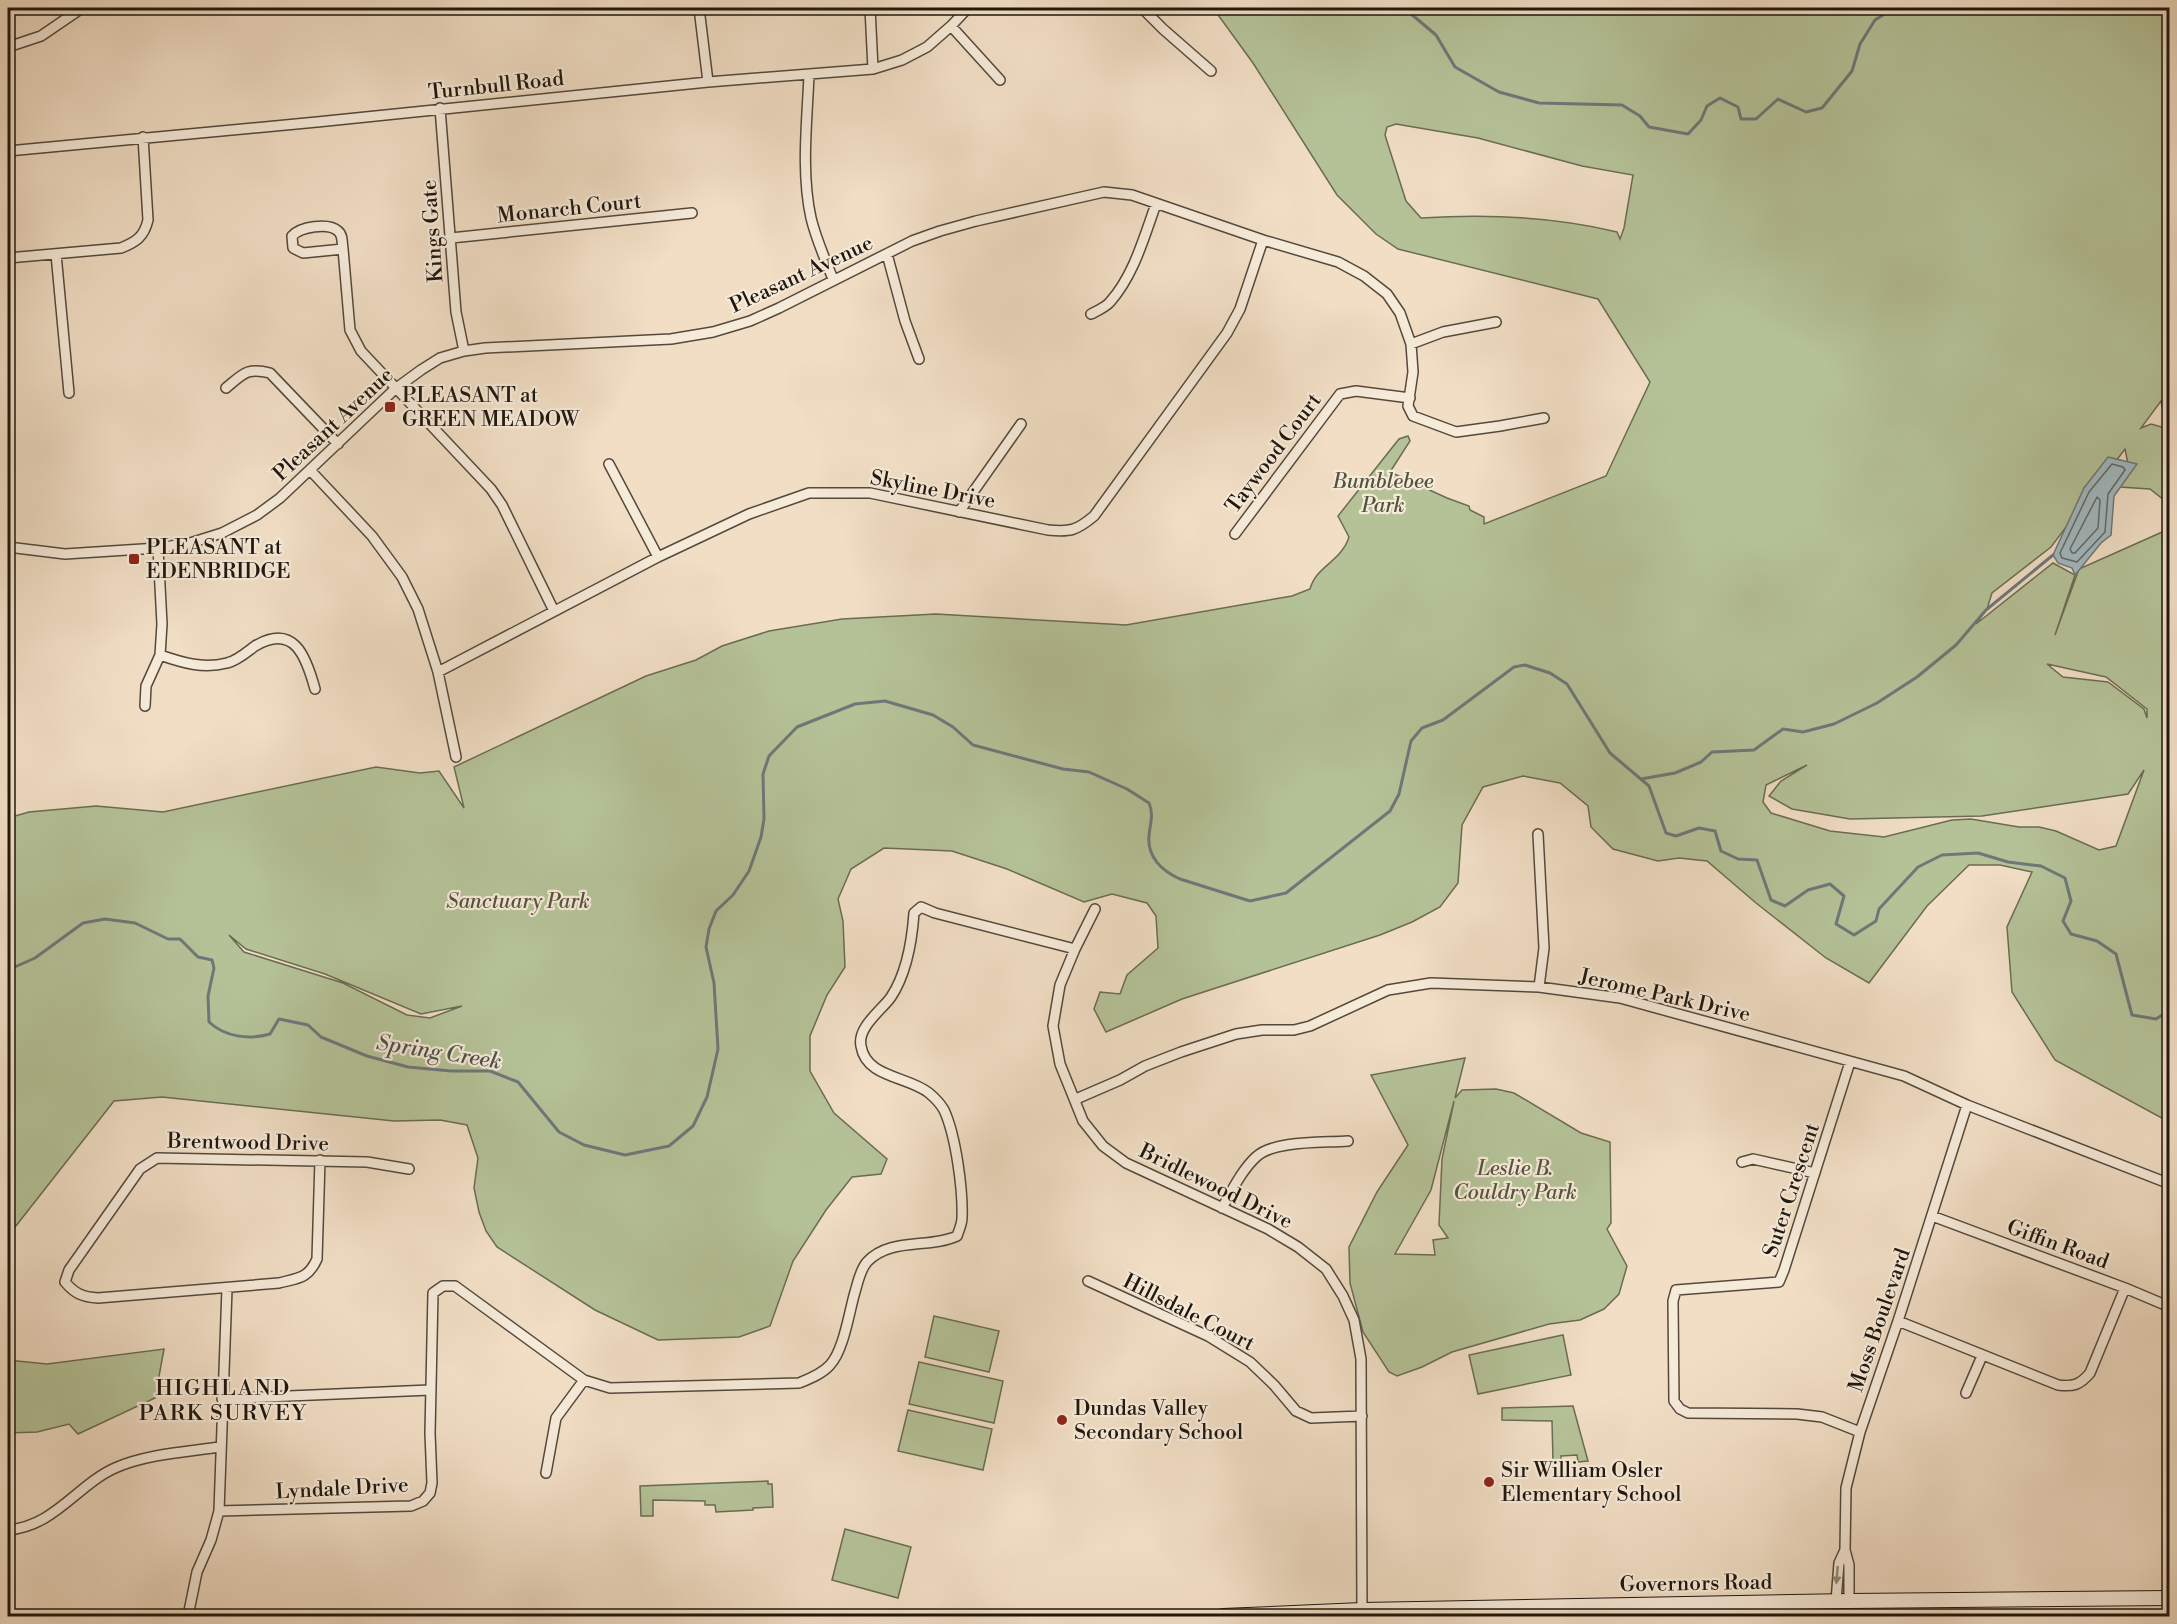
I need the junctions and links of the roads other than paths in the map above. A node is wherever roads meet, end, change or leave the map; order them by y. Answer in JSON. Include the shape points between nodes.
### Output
{"nodes":[{"id":1,"x":82,"y":8,"type":"edge"},
{"id":2,"x":699,"y":8,"type":"edge"},
{"id":3,"x":870,"y":8,"type":"edge"},
{"id":4,"x":968,"y":8,"type":"edge"},
{"id":5,"x":1142,"y":8,"type":"edge"},
{"id":6,"x":951,"y":26,"type":"junction"},
{"id":7,"x":8,"y":47,"type":"edge"},
{"id":8,"x":873,"y":69,"type":"junction"},
{"id":9,"x":1211,"y":71,"type":"dead end"},
{"id":10,"x":809,"y":75,"type":"junction"},
{"id":11,"x":1000,"y":80,"type":"dead end"},
{"id":12,"x":708,"y":82,"type":"junction"},
{"id":13,"x":440,"y":108,"type":"junction"},
{"id":14,"x":143,"y":137,"type":"junction"},
{"id":15,"x":8,"y":151,"type":"edge"},
{"id":16,"x":1156,"y":204,"type":"junction"},
{"id":17,"x":692,"y":213,"type":"dead end"},
{"id":18,"x":451,"y":238,"type":"junction"},
{"id":19,"x":1263,"y":240,"type":"junction"},
{"id":20,"x":343,"y":249,"type":"junction"},
{"id":21,"x":56,"y":254,"type":"junction"},
{"id":22,"x":886,"y":254,"type":"junction"},
{"id":23,"x":8,"y":258,"type":"edge"},
{"id":24,"x":833,"y":279,"type":"junction"},
{"id":25,"x":1090,"y":314,"type":"dead end"},
{"id":26,"x":1496,"y":322,"type":"dead end"},
{"id":27,"x":1411,"y":344,"type":"junction"},
{"id":28,"x":464,"y":351,"type":"junction"},
{"id":29,"x":919,"y":359,"type":"dead end"},
{"id":30,"x":226,"y":388,"type":"dead end"},
{"id":31,"x":395,"y":389,"type":"junction"},
{"id":32,"x":69,"y":393,"type":"dead end"},
{"id":33,"x":1409,"y":402,"type":"junction"},
{"id":34,"x":1544,"y":418,"type":"dead end"},
{"id":35,"x":1021,"y":424,"type":"dead end"},
{"id":36,"x":338,"y":444,"type":"junction"},
{"id":37,"x":609,"y":464,"type":"dead end"},
{"id":38,"x":310,"y":470,"type":"junction"},
{"id":39,"x":959,"y":512,"type":"junction"},
{"id":40,"x":1235,"y":534,"type":"dead end"},
{"id":41,"x":158,"y":548,"type":"junction"},
{"id":42,"x":8,"y":549,"type":"edge"},
{"id":43,"x":658,"y":557,"type":"junction"},
{"id":44,"x":554,"y":610,"type":"junction"},
{"id":45,"x":160,"y":655,"type":"junction"},
{"id":46,"x":438,"y":672,"type":"junction"},
{"id":47,"x":315,"y":689,"type":"dead end"},
{"id":48,"x":144,"y":706,"type":"dead end"},
{"id":49,"x":456,"y":757,"type":"dead end"},
{"id":50,"x":1538,"y":834,"type":"dead end"},
{"id":51,"x":1095,"y":909,"type":"dead end"},
{"id":52,"x":1075,"y":949,"type":"junction"},
{"id":53,"x":1539,"y":987,"type":"junction"},
{"id":54,"x":1850,"y":1062,"type":"junction"},
{"id":55,"x":1076,"y":1099,"type":"junction"},
{"id":56,"x":1967,"y":1105,"type":"junction"},
{"id":57,"x":1348,"y":1141,"type":"dead end"},
{"id":58,"x":320,"y":1160,"type":"junction"},
{"id":59,"x":1742,"y":1162,"type":"dead end"},
{"id":60,"x":409,"y":1169,"type":"dead end"},
{"id":61,"x":1815,"y":1173,"type":"junction"},
{"id":62,"x":2169,"y":1184,"type":"edge"},
{"id":63,"x":1222,"y":1208,"type":"junction"},
{"id":64,"x":1932,"y":1216,"type":"junction"},
{"id":65,"x":1088,"y":1281,"type":"dead end"},
{"id":66,"x":227,"y":1288,"type":"junction"},
{"id":67,"x":2125,"y":1288,"type":"junction"},
{"id":68,"x":2169,"y":1307,"type":"edge"},
{"id":69,"x":1898,"y":1321,"type":"junction"},
{"id":70,"x":1982,"y":1356,"type":"junction"},
{"id":71,"x":584,"y":1380,"type":"junction"},
{"id":72,"x":430,"y":1390,"type":"junction"},
{"id":73,"x":1966,"y":1392,"type":"dead end"},
{"id":74,"x":222,"y":1400,"type":"junction"},
{"id":75,"x":1362,"y":1416,"type":"junction"},
{"id":76,"x":1860,"y":1432,"type":"junction"},
{"id":77,"x":220,"y":1447,"type":"junction"},
{"id":78,"x":546,"y":1473,"type":"dead end"},
{"id":79,"x":219,"y":1510,"type":"junction"},
{"id":80,"x":8,"y":1530,"type":"edge"},
{"id":81,"x":2169,"y":1598,"type":"edge"},
{"id":82,"x":1842,"y":1601,"type":"junction"},
{"id":83,"x":1362,"y":1613,"type":"edge"},
{"id":84,"x":188,"y":1617,"type":"edge"},
{"id":85,"x":1223,"y":1617,"type":"edge"}],
"edges":[{"from":1,"to":7,"type":"street","via":[[41,36]]},
{"from":2,"to":12,"type":"street"},
{"from":3,"to":8,"type":"street"},
{"from":4,"to":6,"type":"street","name":"Turnbull Road"},
{"from":5,"to":9,"type":"street"},
{"from":6,"to":8,"type":"street","name":"Turnbull Road","via":[[927,47]]},
{"from":6,"to":11,"type":"street"},
{"from":8,"to":10,"type":"street","name":"Turnbull Road"},
{"from":10,"to":12,"type":"street","name":"Turnbull Road"},
{"from":10,"to":24,"type":"street","via":[[810,208]]},
{"from":12,"to":13,"type":"street","name":"Turnbull Road"},
{"from":13,"to":14,"type":"street","name":"Turnbull Road"},
{"from":13,"to":18,"type":"street","name":"Kings Gate"},
{"from":14,"to":15,"type":"street","name":"Turnbull Road"},
{"from":14,"to":21,"type":"street","via":[[148,220],[145,233],[136,242],[120,248]]},
{"from":16,"to":19,"type":"street","name":"Pleasant Avenue"},
{"from":16,"to":22,"type":"street","name":"Pleasant Avenue","via":[[1132,195],[1104,192],[976,221],[912,241]]},
{"from":16,"to":25,"type":"street","via":[[1124,281],[1109,304]]},
{"from":17,"to":18,"type":"street","name":"Monarch Court"},
{"from":18,"to":28,"type":"street","name":"Kings Gate","via":[[456,312]]},
{"from":19,"to":27,"type":"street","name":"Pleasant Avenue","via":[[1338,262],[1364,276],[1387,294],[1400,313]]},
{"from":19,"to":39,"type":"street","name":"Skyline Drive","via":[[1240,309],[1227,333],[1094,516],[1067,532]]},
{"from":20,"to":20,"type":"street","via":[[341,235],[331,227],[302,230],[292,236],[293,248],[303,254]]},
{"from":20,"to":31,"type":"street","via":[[350,330],[361,351]]},
{"from":21,"to":23,"type":"street"},
{"from":21,"to":32,"type":"street"},
{"from":22,"to":24,"type":"street","name":"Pleasant Avenue"},
{"from":22,"to":29,"type":"street"},
{"from":24,"to":28,"type":"street","name":"Pleasant Avenue","via":[[759,317],[713,332],[671,339]]},
{"from":26,"to":27,"type":"street","via":[[1443,332]]},
{"from":27,"to":33,"type":"street","name":"Pleasant Avenue"},
{"from":28,"to":31,"type":"street","name":"Pleasant Avenue","via":[[440,358]]},
{"from":30,"to":36,"type":"street","via":[[256,369],[270,373]]},
{"from":31,"to":36,"type":"street","name":"Pleasant Avenue"},
{"from":31,"to":44,"type":"street","via":[[491,489]]},
{"from":33,"to":34,"type":"street","via":[[1413,416],[1456,432]]},
{"from":33,"to":40,"type":"street","name":"Taywood Court","via":[[1356,391],[1340,394]]},
{"from":35,"to":39,"type":"street"},
{"from":36,"to":38,"type":"street","name":"Pleasant Avenue"},
{"from":37,"to":43,"type":"street"},
{"from":38,"to":41,"type":"street","name":"Pleasant Avenue","via":[[257,515],[222,533]]},
{"from":38,"to":46,"type":"street","via":[[372,536],[402,577],[418,609]]},
{"from":39,"to":43,"type":"street","name":"Skyline Drive","via":[[870,493],[809,493],[749,514]]},
{"from":41,"to":42,"type":"street","name":"Pleasant Avenue","via":[[65,554]]},
{"from":41,"to":45,"type":"street"},
{"from":43,"to":44,"type":"street","name":"Skyline Drive"},
{"from":44,"to":46,"type":"street","name":"Skyline Drive"},
{"from":45,"to":47,"type":"street","via":[[201,667],[230,662],[269,639],[282,638],[292,641],[309,665]]},
{"from":45,"to":48,"type":"street","via":[[146,686]]},
{"from":46,"to":49,"type":"street"},
{"from":50,"to":53,"type":"street","via":[[1544,948]]},
{"from":51,"to":52,"type":"street","name":"Bridlewood Drive"},
{"from":52,"to":55,"type":"street","name":"Bridlewood Drive","via":[[1060,985],[1053,1026],[1060,1064]]},
{"from":52,"to":71,"type":"street","via":[[921,907],[914,914],[901,978],[891,998],[863,1032],[860,1043],[865,1060],[927,1091],[945,1111],[960,1179],[962,1220],[957,1236],[946,1241],[887,1248],[867,1262],[838,1353],[830,1366],[798,1383],[622,1389]]},
{"from":53,"to":54,"type":"street","name":"Jerome Park Drive","via":[[1620,998]]},
{"from":53,"to":55,"type":"street","name":"Jerome Park Drive","via":[[1431,982],[1388,990],[1310,1026],[1236,1034],[1180,1052]]},
{"from":54,"to":56,"type":"street","name":"Jerome Park Drive","via":[[1904,1076]]},
{"from":54,"to":61,"type":"street","name":"Suter Crescent"},
{"from":55,"to":63,"type":"street","name":"Bridlewood Drive","via":[[1083,1121],[1104,1146],[1126,1163]]},
{"from":56,"to":62,"type":"street","name":"Jerome Park Drive"},
{"from":56,"to":64,"type":"street","name":"Moss Boulevard"},
{"from":57,"to":63,"type":"street","via":[[1273,1147],[1246,1168]]},
{"from":58,"to":60,"type":"street","name":"Brentwood Drive"},
{"from":58,"to":66,"type":"street","via":[[316,1259],[312,1269],[304,1276],[279,1283]]},
{"from":58,"to":66,"type":"street","name":"Brentwood Drive","via":[[157,1158],[140,1170],[69,1270],[65,1282],[84,1297],[98,1299]]},
{"from":59,"to":61,"type":"street","via":[[1753,1159]]},
{"from":61,"to":76,"type":"street","name":"Suter Crescent","via":[[1779,1282],[1676,1290],[1674,1401],[1688,1413],[1797,1414],[1822,1417]]},
{"from":63,"to":75,"type":"street","name":"Bridlewood Drive","via":[[1268,1229],[1326,1269],[1354,1320]]},
{"from":64,"to":67,"type":"street","name":"Giffin Road"},
{"from":64,"to":69,"type":"street","name":"Moss Boulevard"},
{"from":65,"to":75,"type":"street","name":"Hillsdale Court","via":[[1208,1336],[1250,1362],[1296,1411],[1311,1418]]},
{"from":66,"to":74,"type":"street"},
{"from":67,"to":68,"type":"street","name":"Giffin Road"},
{"from":67,"to":70,"type":"street","via":[[2090,1374],[2082,1384],[2058,1385]]},
{"from":69,"to":70,"type":"street"},
{"from":69,"to":76,"type":"street","name":"Moss Boulevard"},
{"from":70,"to":73,"type":"street"},
{"from":71,"to":72,"type":"street","name":"Lyndale Drive","via":[[455,1286],[443,1286],[433,1293]]},
{"from":71,"to":78,"type":"street","via":[[556,1418]]},
{"from":72,"to":74,"type":"street"},
{"from":72,"to":79,"type":"street","name":"Lyndale Drive","via":[[432,1483],[423,1501],[411,1506]]},
{"from":74,"to":77,"type":"street"},
{"from":75,"to":83,"type":"street","name":"Bridlewood Drive"},
{"from":76,"to":82,"type":"street","name":"Moss Boulevard","via":[[1846,1488],[1845,1550],[1839,1563]]},
{"from":77,"to":79,"type":"street"},
{"from":77,"to":80,"type":"street","via":[[154,1457],[116,1468],[45,1518]]},
{"from":79,"to":84,"type":"street","via":[[212,1540],[197,1572]]},
{"from":81,"to":82,"type":"main road","name":"Governors Road"},
{"from":82,"to":83,"type":"main road","name":"Governors Road"},
{"from":83,"to":85,"type":"main road","name":"Governors Road"}]}
